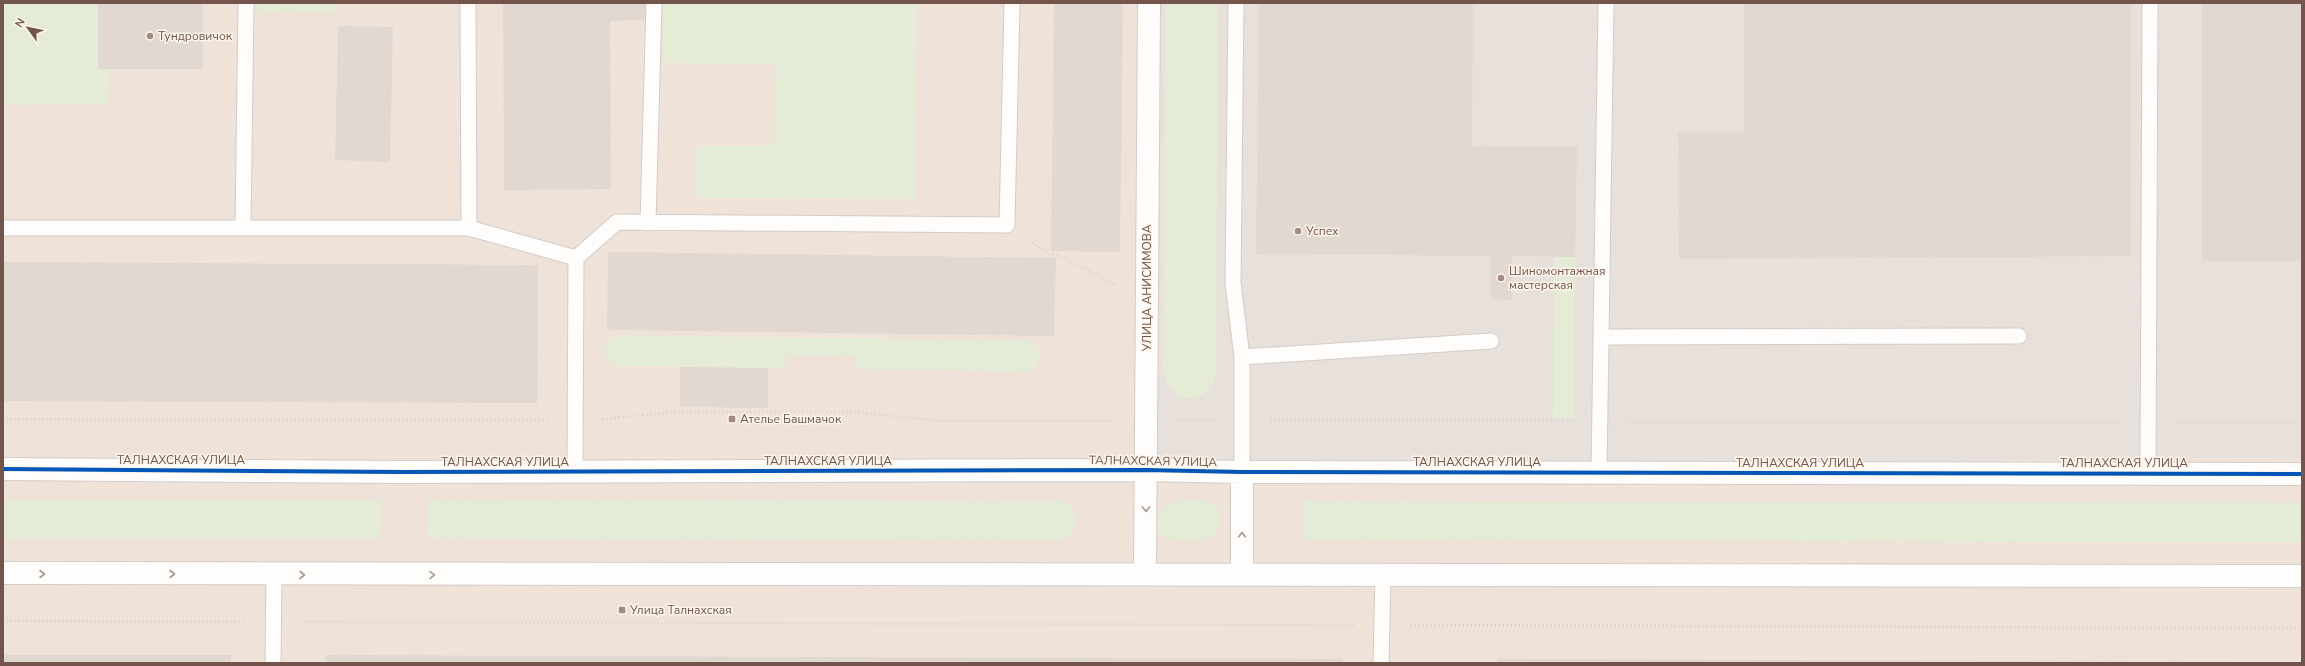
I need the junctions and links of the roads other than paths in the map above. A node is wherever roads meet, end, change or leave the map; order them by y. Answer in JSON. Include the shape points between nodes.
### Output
{"nodes":[{"id":1,"x":246,"y":3,"type":"edge"},
{"id":2,"x":468,"y":3,"type":"edge"},
{"id":3,"x":654,"y":3,"type":"edge"},
{"id":4,"x":1012,"y":3,"type":"edge"},
{"id":5,"x":1149,"y":3,"type":"edge"},
{"id":6,"x":1236,"y":3,"type":"edge"},
{"id":7,"x":1606,"y":3,"type":"edge"},
{"id":8,"x":2150,"y":3,"type":"edge"},
{"id":9,"x":648,"y":222,"type":"junction"},
{"id":10,"x":3,"y":228,"type":"edge"},
{"id":11,"x":242,"y":228,"type":"junction"},
{"id":12,"x":469,"y":228,"type":"junction"},
{"id":13,"x":576,"y":258,"type":"junction"},
{"id":14,"x":2019,"y":336,"type":"dead end"},
{"id":15,"x":1601,"y":337,"type":"junction"},
{"id":16,"x":1491,"y":340,"type":"dead end"},
{"id":17,"x":1242,"y":357,"type":"junction"},
{"id":18,"x":3,"y":469,"type":"edge"},
{"id":19,"x":1146,"y":470,"type":"junction"},
{"id":20,"x":575,"y":472,"type":"junction"},
{"id":21,"x":1242,"y":472,"type":"junction"},
{"id":22,"x":1599,"y":472,"type":"junction"},
{"id":23,"x":2148,"y":473,"type":"junction"},
{"id":24,"x":2302,"y":474,"type":"edge"},
{"id":25,"x":3,"y":573,"type":"edge"},
{"id":26,"x":274,"y":574,"type":"junction"},
{"id":27,"x":1145,"y":574,"type":"junction"},
{"id":28,"x":1242,"y":574,"type":"junction"},
{"id":29,"x":1383,"y":574,"type":"junction"},
{"id":30,"x":2302,"y":576,"type":"edge"},
{"id":31,"x":274,"y":663,"type":"edge"},
{"id":32,"x":1381,"y":663,"type":"edge"}],
"edges":[{"from":1,"to":11,"type":"lane"},
{"from":2,"to":12,"type":"lane"},
{"from":3,"to":9,"type":"lane"},
{"from":4,"to":9,"type":"lane","via":[[1007,225]]},
{"from":5,"to":19,"type":"street","name":"УЛИЦА АНИСИМОВА"},
{"from":6,"to":17,"type":"lane","via":[[1233,283]]},
{"from":7,"to":15,"type":"lane"},
{"from":8,"to":23,"type":"lane"},
{"from":9,"to":13,"type":"lane","via":[[617,222]]},
{"from":10,"to":11,"type":"lane"},
{"from":11,"to":12,"type":"lane"},
{"from":12,"to":13,"type":"lane"},
{"from":13,"to":20,"type":"lane"},
{"from":14,"to":15,"type":"lane"},
{"from":15,"to":22,"type":"lane"},
{"from":16,"to":17,"type":"lane"},
{"from":17,"to":21,"type":"lane"},
{"from":18,"to":20,"type":"street","name":"ТАЛНАХСКАЯ УЛИЦА"},
{"from":19,"to":20,"type":"street","name":"ТАЛНАХСКАЯ УЛИЦА"},
{"from":19,"to":21,"type":"street","name":"ТАЛНАХСКАЯ УЛИЦА"},
{"from":19,"to":27,"type":"street","name":"УЛИЦА АНИСИМОВА","one_way":true},
{"from":21,"to":22,"type":"street","name":"ТАЛНАХСКАЯ УЛИЦА"},
{"from":28,"to":21,"type":"street","one_way":true},
{"from":22,"to":23,"type":"street","name":"ТАЛНАХСКАЯ УЛИЦА"},
{"from":23,"to":24,"type":"street","name":"ТАЛНАХСКАЯ УЛИЦА"},
{"from":25,"to":26,"type":"street","one_way":true},
{"from":26,"to":27,"type":"street","one_way":true},
{"from":26,"to":31,"type":"lane"},
{"from":27,"to":28,"type":"street"},
{"from":28,"to":29,"type":"street"},
{"from":29,"to":30,"type":"street"},
{"from":29,"to":32,"type":"lane"}]}
